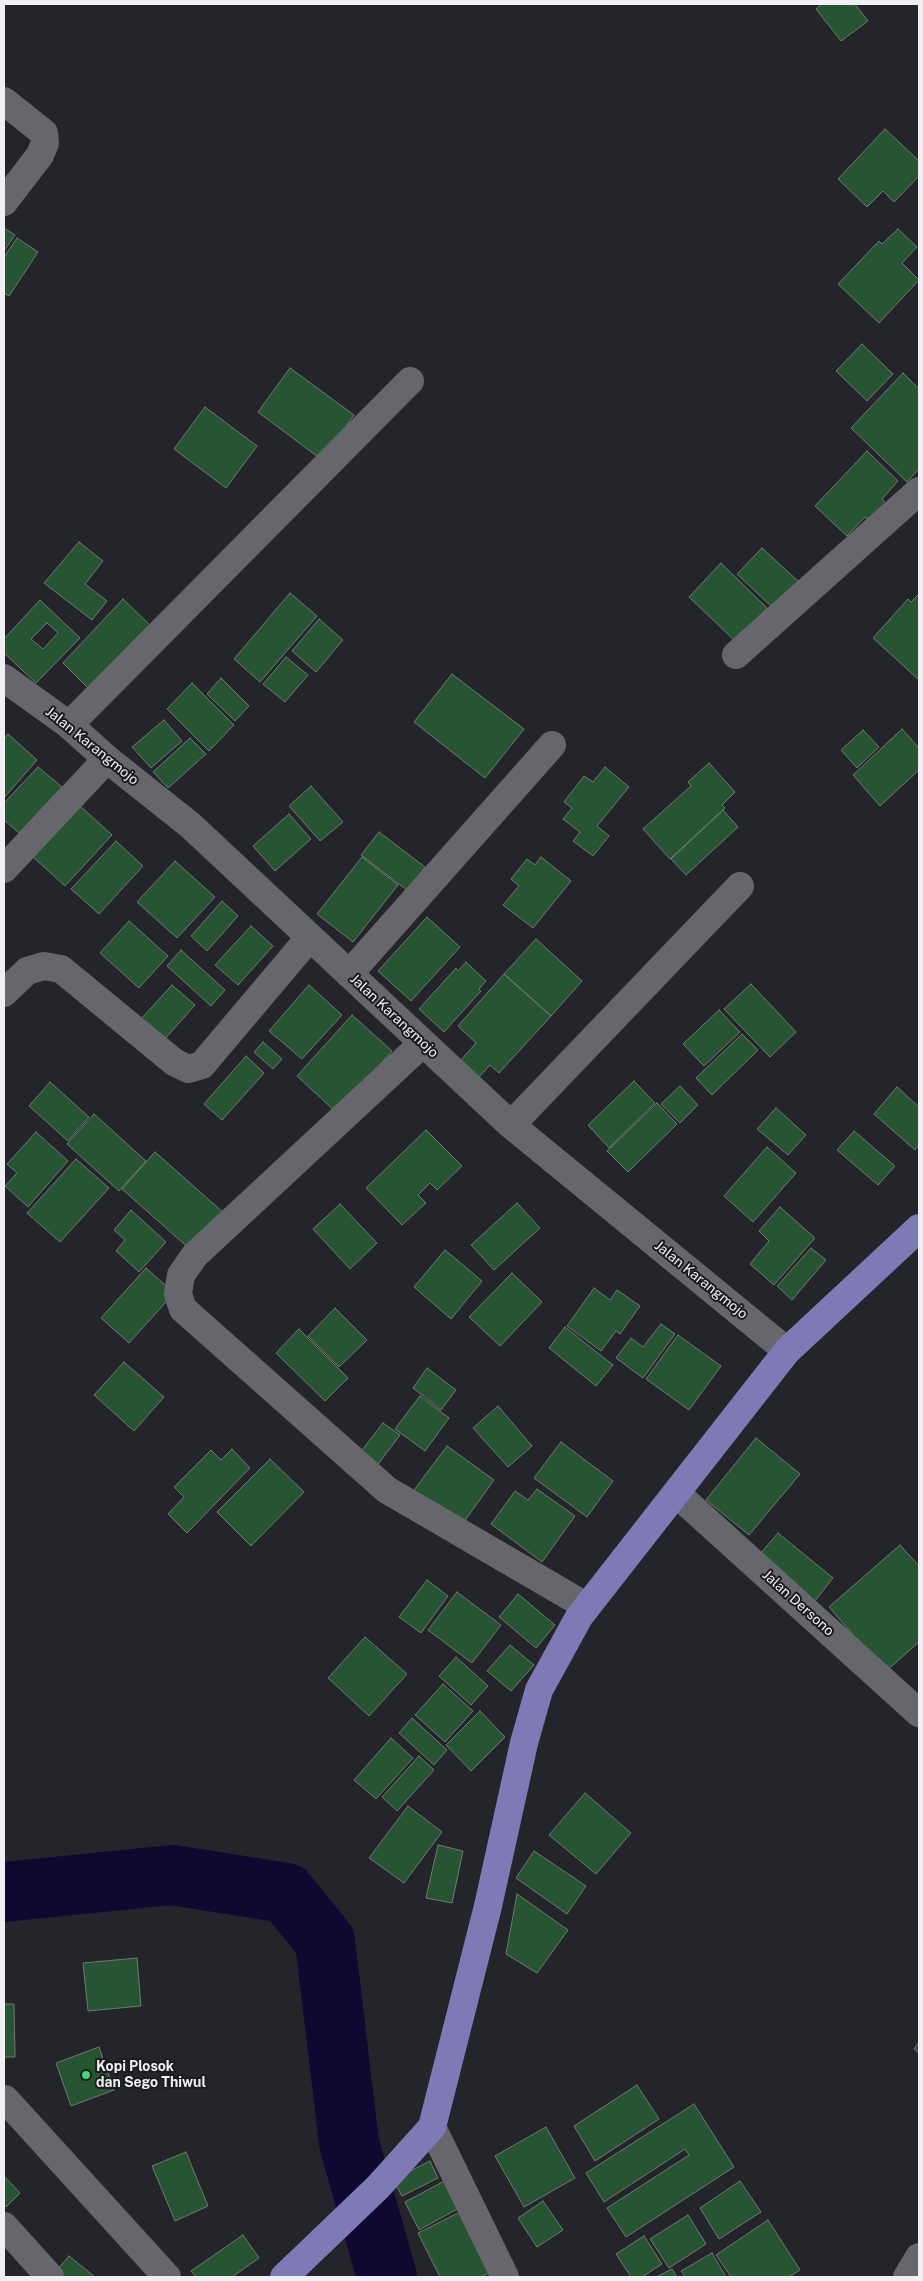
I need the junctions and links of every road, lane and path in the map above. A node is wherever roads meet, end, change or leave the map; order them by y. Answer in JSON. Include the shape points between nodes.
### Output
{"nodes":[{"id":1,"x":4,"y":101,"type":"edge"},
{"id":2,"x":4,"y":202,"type":"edge"},
{"id":3,"x":410,"y":381,"type":"dead end"},
{"id":4,"x":919,"y":491,"type":"edge"},
{"id":5,"x":736,"y":655,"type":"dead end"},
{"id":6,"x":4,"y":678,"type":"edge"},
{"id":7,"x":68,"y":725,"type":"junction"},
{"id":8,"x":552,"y":745,"type":"dead end"},
{"id":9,"x":107,"y":759,"type":"junction"},
{"id":10,"x":4,"y":869,"type":"edge"},
{"id":11,"x":740,"y":886,"type":"dead end"},
{"id":12,"x":310,"y":937,"type":"junction"},
{"id":13,"x":349,"y":974,"type":"junction"},
{"id":14,"x":4,"y":993,"type":"edge"},
{"id":15,"x":423,"y":1043,"type":"junction"},
{"id":16,"x":511,"y":1126,"type":"junction"},
{"id":17,"x":919,"y":1228,"type":"edge"},
{"id":18,"x":787,"y":1351,"type":"junction"},
{"id":19,"x":677,"y":1494,"type":"junction"},
{"id":20,"x":586,"y":1606,"type":"junction"},
{"id":21,"x":919,"y":1713,"type":"edge"},
{"id":22,"x":5,"y":2100,"type":"edge"},
{"id":23,"x":432,"y":2127,"type":"junction"},
{"id":24,"x":4,"y":2226,"type":"edge"},
{"id":25,"x":919,"y":2257,"type":"edge"},
{"id":26,"x":50,"y":2277,"type":"edge"},
{"id":27,"x":167,"y":2277,"type":"edge"},
{"id":28,"x":284,"y":2277,"type":"edge"},
{"id":29,"x":504,"y":2277,"type":"edge"},
{"id":30,"x":907,"y":2277,"type":"edge"}],
"edges":[{"from":1,"to":2,"type":"street","via":[[44,134],[45,143]]},
{"from":3,"to":7,"type":"street"},
{"from":4,"to":5,"type":"street"},
{"from":6,"to":7,"type":"street","name":"Jalan Karangmojo"},
{"from":7,"to":9,"type":"street","name":"Jalan Karangmojo"},
{"from":8,"to":13,"type":"street"},
{"from":9,"to":10,"type":"street"},
{"from":9,"to":12,"type":"street","name":"Jalan Karangmojo","via":[[190,825]]},
{"from":11,"to":16,"type":"street"},
{"from":12,"to":13,"type":"street","name":"Jalan Karangmojo"},
{"from":12,"to":14,"type":"street","via":[[202,1065],[188,1069],[174,1062],[61,969],[44,966],[28,971]]},
{"from":13,"to":15,"type":"street","name":"Jalan Karangmojo"},
{"from":15,"to":16,"type":"street","name":"Jalan Karangmojo"},
{"from":15,"to":20,"type":"street","via":[[195,1256],[181,1275],[178,1294],[183,1309],[387,1490]]},
{"from":16,"to":18,"type":"street","name":"Jalan Karangmojo"},
{"from":17,"to":18,"type":"main road"},
{"from":18,"to":19,"type":"main road"},
{"from":19,"to":20,"type":"main road"},
{"from":19,"to":21,"type":"street","name":"Jalan Dersono"},
{"from":20,"to":23,"type":"main road","via":[[539,1690]]},
{"from":22,"to":27,"type":"street"},
{"from":23,"to":28,"type":"main road","via":[[378,2187]]},
{"from":23,"to":29,"type":"street"},
{"from":24,"to":26,"type":"street"},
{"from":25,"to":30,"type":"street"}]}
